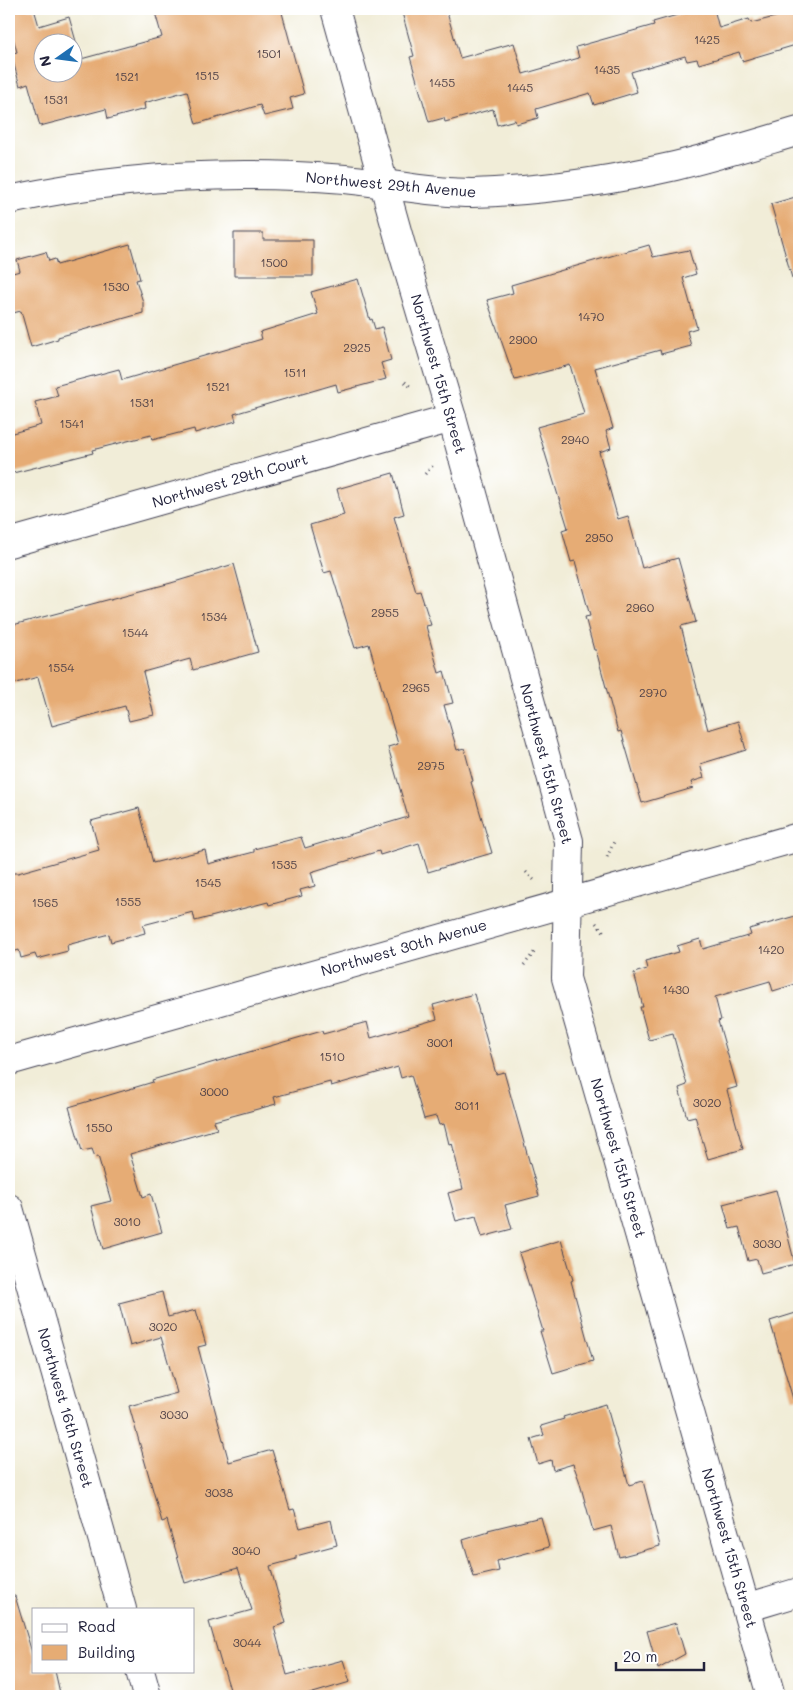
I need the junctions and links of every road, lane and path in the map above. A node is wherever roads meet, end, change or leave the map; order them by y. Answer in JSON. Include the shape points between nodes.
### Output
{"nodes":[{"id":1,"x":335,"y":9,"type":"edge"},
{"id":2,"x":799,"y":131,"type":"edge"},
{"id":3,"x":384,"y":184,"type":"junction"},
{"id":4,"x":9,"y":200,"type":"edge"},
{"id":5,"x":452,"y":418,"type":"junction"},
{"id":6,"x":436,"y":461,"type":"dead end"},
{"id":7,"x":425,"y":474,"type":"dead end"},
{"id":8,"x":9,"y":543,"type":"edge"},
{"id":9,"x":799,"y":837,"type":"edge"},
{"id":10,"x":614,"y":842,"type":"dead end"},
{"id":11,"x":607,"y":857,"type":"dead end"},
{"id":12,"x":526,"y":872,"type":"dead end"},
{"id":13,"x":538,"y":884,"type":"dead end"},
{"id":14,"x":568,"y":902,"type":"junction"},
{"id":15,"x":593,"y":921,"type":"dead end"},
{"id":16,"x":606,"y":934,"type":"dead end"},
{"id":17,"x":536,"y":950,"type":"dead end"},
{"id":18,"x":524,"y":965,"type":"dead end"},
{"id":19,"x":9,"y":1060,"type":"edge"},
{"id":20,"x":9,"y":1208,"type":"edge"},
{"id":21,"x":799,"y":1592,"type":"edge"},
{"id":22,"x":122,"y":1608,"type":"edge"},
{"id":23,"x":746,"y":1608,"type":"junction"},
{"id":24,"x":140,"y":1672,"type":"edge"},
{"id":25,"x":147,"y":1696,"type":"edge"},
{"id":26,"x":771,"y":1696,"type":"edge"}],
"edges":[{"from":1,"to":3,"type":"street","name":"Northwest 15th Street"},
{"from":2,"to":3,"type":"street","name":"Northwest 29th Avenue","via":[[676,166],[581,184],[470,193]]},
{"from":3,"to":4,"type":"street","name":"Northwest 29th Avenue","via":[[329,178],[204,175],[87,186]]},
{"from":3,"to":5,"type":"street","name":"Northwest 15th Street"},
{"from":5,"to":8,"type":"street","name":"Northwest 29th Court"},
{"from":5,"to":14,"type":"street","name":"Northwest 15th Street","via":[[569,841]]},
{"from":6,"to":7,"type":"path"},
{"from":9,"to":14,"type":"street","name":"Northwest 30th Avenue"},
{"from":10,"to":11,"type":"path"},
{"from":12,"to":13,"type":"path"},
{"from":14,"to":19,"type":"street","name":"Northwest 30th Avenue"},
{"from":14,"to":23,"type":"street","name":"Northwest 15th Street","via":[[566,978]]},
{"from":15,"to":16,"type":"path"},
{"from":17,"to":18,"type":"path"},
{"from":20,"to":22,"type":"street","name":"Northwest 16th Street"},
{"from":21,"to":23,"type":"street"},
{"from":23,"to":26,"type":"street","name":"Northwest 15th Street"},
{"from":24,"to":25,"type":"street"}]}
